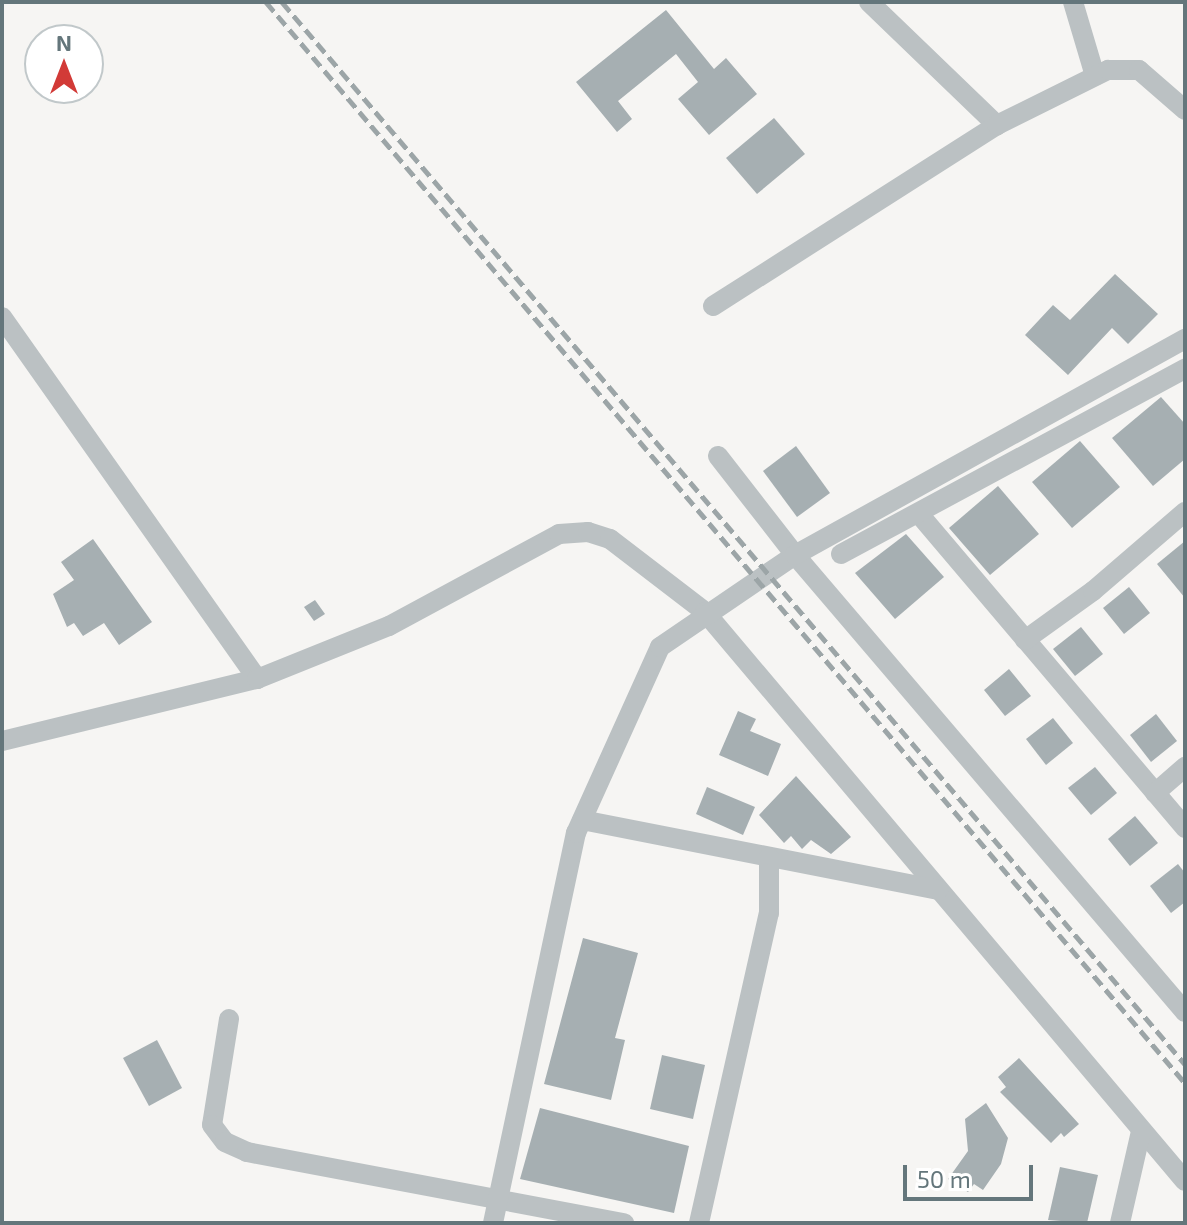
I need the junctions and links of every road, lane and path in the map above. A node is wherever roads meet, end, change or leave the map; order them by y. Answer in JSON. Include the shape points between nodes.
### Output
{"nodes":[{"id":1,"x":869,"y":2,"type":"edge"},
{"id":2,"x":1073,"y":2,"type":"edge"},
{"id":3,"x":1095,"y":76,"type":"junction"},
{"id":4,"x":1185,"y":110,"type":"edge"},
{"id":5,"x":997,"y":125,"type":"junction"},
{"id":6,"x":713,"y":306,"type":"dead end"},
{"id":7,"x":2,"y":317,"type":"edge"},
{"id":8,"x":1185,"y":339,"type":"edge"},
{"id":9,"x":1185,"y":369,"type":"edge"},
{"id":10,"x":718,"y":456,"type":"dead end"},
{"id":11,"x":1185,"y":512,"type":"edge"},
{"id":12,"x":919,"y":514,"type":"junction"},
{"id":13,"x":841,"y":554,"type":"dead end"},
{"id":14,"x":795,"y":555,"type":"junction"},
{"id":15,"x":705,"y":612,"type":"junction"},
{"id":16,"x":1025,"y":640,"type":"junction"},
{"id":17,"x":257,"y":679,"type":"junction"},
{"id":18,"x":2,"y":741,"type":"edge"},
{"id":19,"x":1185,"y":767,"type":"edge"},
{"id":20,"x":1155,"y":793,"type":"junction"},
{"id":21,"x":582,"y":820,"type":"junction"},
{"id":22,"x":1185,"y":828,"type":"edge"},
{"id":23,"x":769,"y":857,"type":"junction"},
{"id":24,"x":938,"y":890,"type":"junction"},
{"id":25,"x":1185,"y":1012,"type":"edge"},
{"id":26,"x":229,"y":1019,"type":"dead end"},
{"id":27,"x":1141,"y":1131,"type":"junction"},
{"id":28,"x":1185,"y":1181,"type":"edge"},
{"id":29,"x":496,"y":1200,"type":"junction"},
{"id":30,"x":493,"y":1223,"type":"edge"},
{"id":31,"x":624,"y":1223,"type":"edge"},
{"id":32,"x":699,"y":1223,"type":"edge"},
{"id":33,"x":1120,"y":1223,"type":"edge"}],
"edges":[{"from":1,"to":5,"type":"street"},
{"from":2,"to":3,"type":"street"},
{"from":3,"to":4,"type":"street","via":[[1108,70],[1139,70]]},
{"from":3,"to":5,"type":"street"},
{"from":5,"to":6,"type":"street"},
{"from":7,"to":17,"type":"street"},
{"from":8,"to":14,"type":"street"},
{"from":9,"to":12,"type":"street"},
{"from":10,"to":14,"type":"street"},
{"from":11,"to":16,"type":"street","via":[[1093,591]]},
{"from":12,"to":13,"type":"street"},
{"from":12,"to":16,"type":"street"},
{"from":14,"to":15,"type":"street"},
{"from":14,"to":25,"type":"street"},
{"from":15,"to":17,"type":"street","via":[[610,539],[574,530],[533,546],[389,626]]},
{"from":15,"to":21,"type":"street","via":[[660,647]]},
{"from":15,"to":24,"type":"street"},
{"from":16,"to":20,"type":"street"},
{"from":17,"to":18,"type":"street"},
{"from":19,"to":20,"type":"street"},
{"from":20,"to":22,"type":"street"},
{"from":21,"to":23,"type":"street"},
{"from":21,"to":29,"type":"street"},
{"from":23,"to":24,"type":"street"},
{"from":23,"to":32,"type":"street","via":[[769,913]]},
{"from":24,"to":27,"type":"street"},
{"from":26,"to":29,"type":"street","via":[[212,1125],[225,1142],[247,1152]]},
{"from":27,"to":28,"type":"street"},
{"from":27,"to":33,"type":"street"},
{"from":29,"to":30,"type":"street"},
{"from":29,"to":31,"type":"street"}]}
